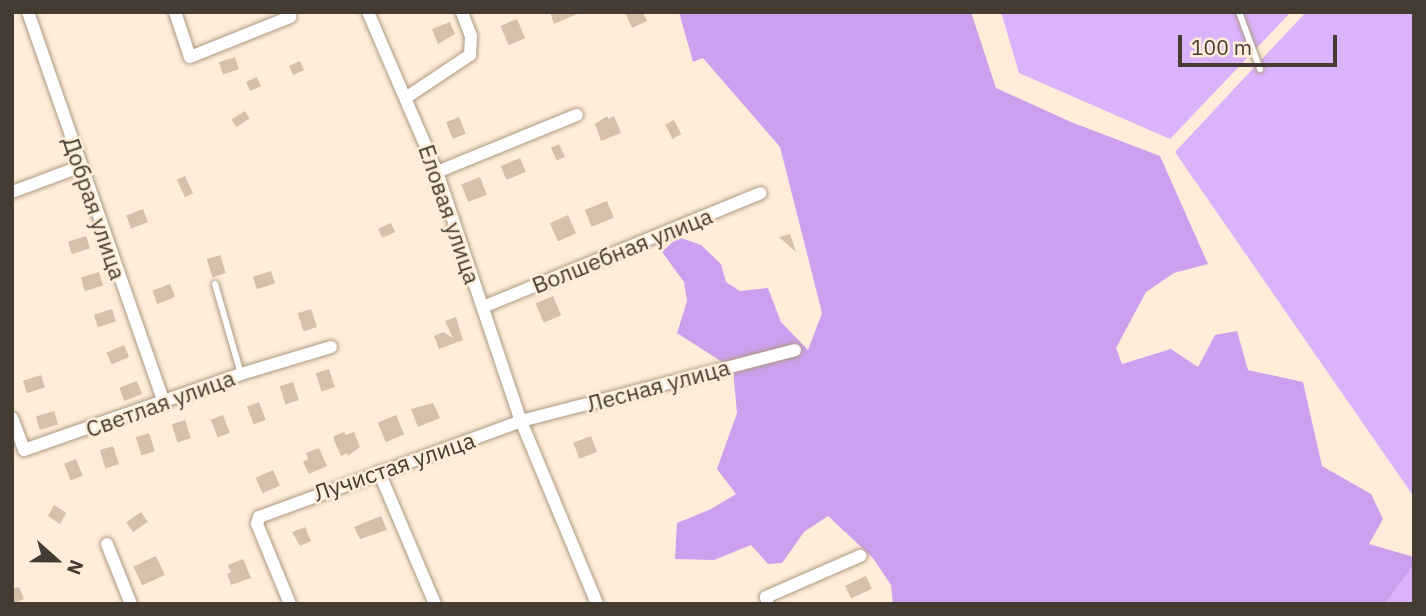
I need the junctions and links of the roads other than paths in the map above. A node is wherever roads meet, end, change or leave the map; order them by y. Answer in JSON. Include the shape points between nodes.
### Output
{"nodes":[{"id":1,"x":28,"y":12,"type":"edge"},
{"id":2,"x":176,"y":12,"type":"edge"},
{"id":3,"x":368,"y":12,"type":"edge"},
{"id":4,"x":462,"y":12,"type":"edge"},
{"id":5,"x":1239,"y":12,"type":"edge"},
{"id":6,"x":290,"y":17,"type":"dead end"},
{"id":7,"x":1261,"y":69,"type":"dead end"},
{"id":8,"x":407,"y":97,"type":"junction"},
{"id":9,"x":577,"y":115,"type":"dead end"},
{"id":10,"x":79,"y":167,"type":"junction"},
{"id":11,"x":437,"y":172,"type":"junction"},
{"id":12,"x":12,"y":192,"type":"edge"},
{"id":13,"x":761,"y":193,"type":"dead end"},
{"id":14,"x":215,"y":284,"type":"dead end"},
{"id":15,"x":483,"y":307,"type":"junction"},
{"id":16,"x":331,"y":347,"type":"dead end"},
{"id":17,"x":795,"y":350,"type":"dead end"},
{"id":18,"x":241,"y":374,"type":"junction"},
{"id":19,"x":164,"y":403,"type":"junction"},
{"id":20,"x":12,"y":418,"type":"edge"},
{"id":21,"x":521,"y":421,"type":"junction"},
{"id":22,"x":379,"y":472,"type":"junction"},
{"id":23,"x":107,"y":544,"type":"dead end"},
{"id":24,"x":860,"y":556,"type":"dead end"},
{"id":25,"x":767,"y":601,"type":"edge"},
{"id":26,"x":131,"y":604,"type":"edge"},
{"id":27,"x":290,"y":604,"type":"edge"},
{"id":28,"x":435,"y":604,"type":"edge"},
{"id":29,"x":597,"y":604,"type":"edge"}],
"edges":[{"from":1,"to":10,"type":"street","name":"Добрая улица"},
{"from":2,"to":6,"type":"street","via":[[190,57]]},
{"from":3,"to":8,"type":"street","name":"Еловая улица"},
{"from":4,"to":8,"type":"street","via":[[471,36],[470,55]]},
{"from":5,"to":7,"type":"lane"},
{"from":8,"to":11,"type":"street","name":"Еловая улица"},
{"from":9,"to":11,"type":"street"},
{"from":10,"to":12,"type":"street"},
{"from":10,"to":19,"type":"street","name":"Добрая улица"},
{"from":11,"to":15,"type":"street","name":"Еловая улица"},
{"from":13,"to":15,"type":"street","name":"Волшебная улица"},
{"from":14,"to":18,"type":"lane"},
{"from":15,"to":21,"type":"street","name":"Еловая улица"},
{"from":16,"to":18,"type":"street","name":"Светлая улица"},
{"from":17,"to":21,"type":"street","name":"Лесная улица"},
{"from":18,"to":19,"type":"street","name":"Светлая улица"},
{"from":19,"to":20,"type":"street","name":"Светлая улица","via":[[24,450]]},
{"from":21,"to":22,"type":"street","name":"Лучистая улица"},
{"from":21,"to":29,"type":"street","name":"Еловая улица"},
{"from":22,"to":27,"type":"street","name":"Лучистая улица","via":[[259,517],[257,524]]},
{"from":22,"to":28,"type":"street"},
{"from":23,"to":26,"type":"street"},
{"from":24,"to":25,"type":"street"}]}
